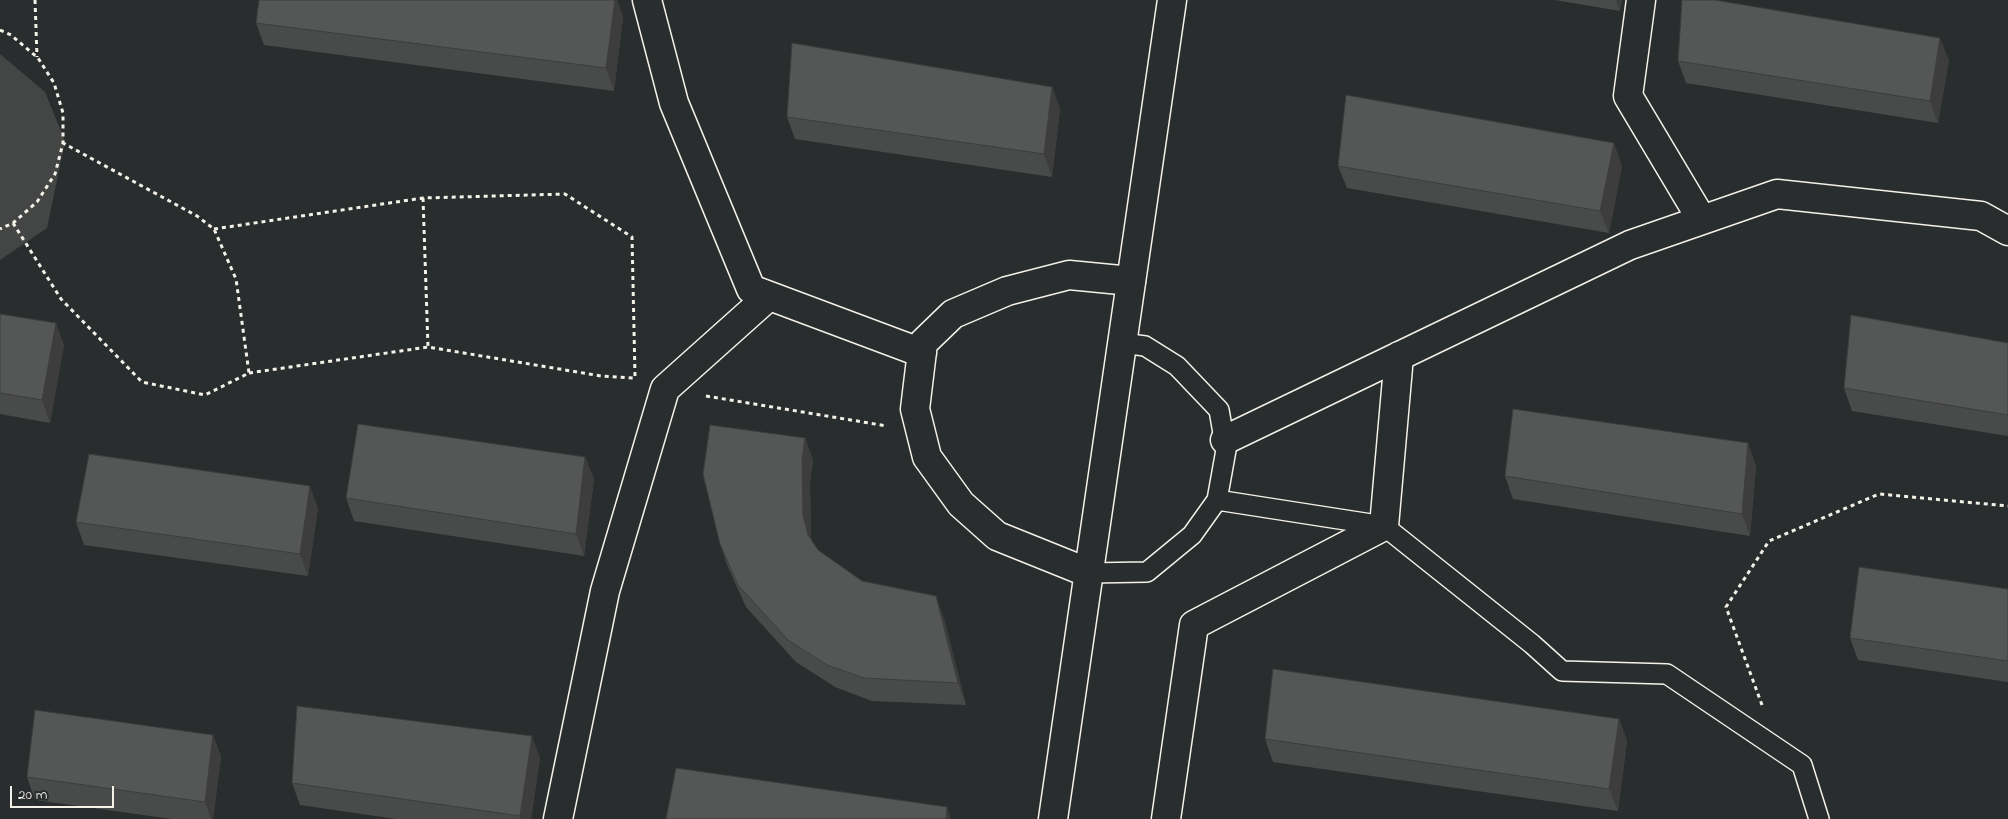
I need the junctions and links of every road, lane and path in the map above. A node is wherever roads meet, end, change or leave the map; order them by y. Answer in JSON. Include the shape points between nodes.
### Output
{"nodes":[{"id":1,"x":35,"y":0,"type":"edge"},
{"id":2,"x":648,"y":0,"type":"edge"},
{"id":3,"x":1172,"y":0,"type":"edge"},
{"id":4,"x":1641,"y":0,"type":"edge"},
{"id":5,"x":0,"y":30,"type":"edge"},
{"id":6,"x":38,"y":58,"type":"junction"},
{"id":7,"x":63,"y":143,"type":"junction"},
{"id":8,"x":423,"y":198,"type":"junction"},
{"id":9,"x":1702,"y":220,"type":"junction"},
{"id":10,"x":13,"y":223,"type":"junction"},
{"id":11,"x":214,"y":229,"type":"junction"},
{"id":12,"x":0,"y":230,"type":"edge"},
{"id":13,"x":2008,"y":231,"type":"edge"},
{"id":14,"x":1131,"y":281,"type":"junction"},
{"id":15,"x":769,"y":296,"type":"junction"},
{"id":16,"x":1122,"y":343,"type":"junction"},
{"id":17,"x":428,"y":348,"type":"junction"},
{"id":18,"x":922,"y":354,"type":"junction"},
{"id":19,"x":1399,"y":356,"type":"junction"},
{"id":20,"x":249,"y":373,"type":"junction"},
{"id":21,"x":665,"y":389,"type":"junction"},
{"id":22,"x":921,"y":431,"type":"junction"},
{"id":23,"x":1225,"y":440,"type":"junction"},
{"id":24,"x":1217,"y":500,"type":"junction"},
{"id":25,"x":2008,"y":506,"type":"edge"},
{"id":26,"x":1384,"y":526,"type":"junction"},
{"id":27,"x":1089,"y":573,"type":"junction"},
{"id":28,"x":1779,"y":750,"type":"junction"},
{"id":29,"x":558,"y":819,"type":"edge"},
{"id":30,"x":1053,"y":819,"type":"edge"},
{"id":31,"x":1166,"y":819,"type":"edge"},
{"id":32,"x":1819,"y":819,"type":"edge"}],
"edges":[{"from":1,"to":6,"type":"path"},
{"from":2,"to":15,"type":"street","via":[[678,112],[751,290]]},
{"from":3,"to":14,"type":"street"},
{"from":4,"to":9,"type":"street","via":[[1628,96]]},
{"from":5,"to":6,"type":"path"},
{"from":6,"to":7,"type":"path","via":[[54,83],[63,112]]},
{"from":7,"to":10,"type":"path","via":[[55,174],[37,202]]},
{"from":7,"to":11,"type":"path","via":[[197,216]]},
{"from":8,"to":11,"type":"path"},
{"from":8,"to":17,"type":"path"},
{"from":8,"to":17,"type":"path","via":[[565,194],[632,237],[635,378],[601,376]]},
{"from":9,"to":13,"type":"street","via":[[1777,194],[1981,216]]},
{"from":9,"to":19,"type":"street","via":[[1630,245]]},
{"from":10,"to":12,"type":"path"},
{"from":10,"to":20,"type":"path","via":[[61,299],[142,382],[205,395]]},
{"from":11,"to":20,"type":"path","via":[[236,279]]},
{"from":14,"to":16,"type":"street"},
{"from":14,"to":18,"type":"street","via":[[1069,276],[1007,291],[953,314],[923,343]]},
{"from":15,"to":18,"type":"street"},
{"from":15,"to":21,"type":"street"},
{"from":16,"to":23,"type":"lane","via":[[1145,346],[1177,366],[1218,410]]},
{"from":16,"to":27,"type":"street"},
{"from":17,"to":20,"type":"path"},
{"from":18,"to":22,"type":"street","via":[[915,409]]},
{"from":19,"to":23,"type":"street"},
{"from":19,"to":26,"type":"street"},
{"from":21,"to":22,"type":"path"},
{"from":21,"to":29,"type":"street","via":[[605,590]]},
{"from":22,"to":27,"type":"street","via":[[927,457],[961,504],[996,536]]},
{"from":23,"to":24,"type":"lane"},
{"from":24,"to":26,"type":"lane"},
{"from":24,"to":27,"type":"lane","via":[[1192,535],[1147,572]]},
{"from":25,"to":28,"type":"path","via":[[1879,494],[1769,541],[1726,607]]},
{"from":26,"to":28,"type":"lane","via":[[1562,671],[1667,674]]},
{"from":26,"to":31,"type":"street","via":[[1194,625]]},
{"from":27,"to":30,"type":"street"},
{"from":28,"to":32,"type":"lane","via":[[1802,765]]}]}
